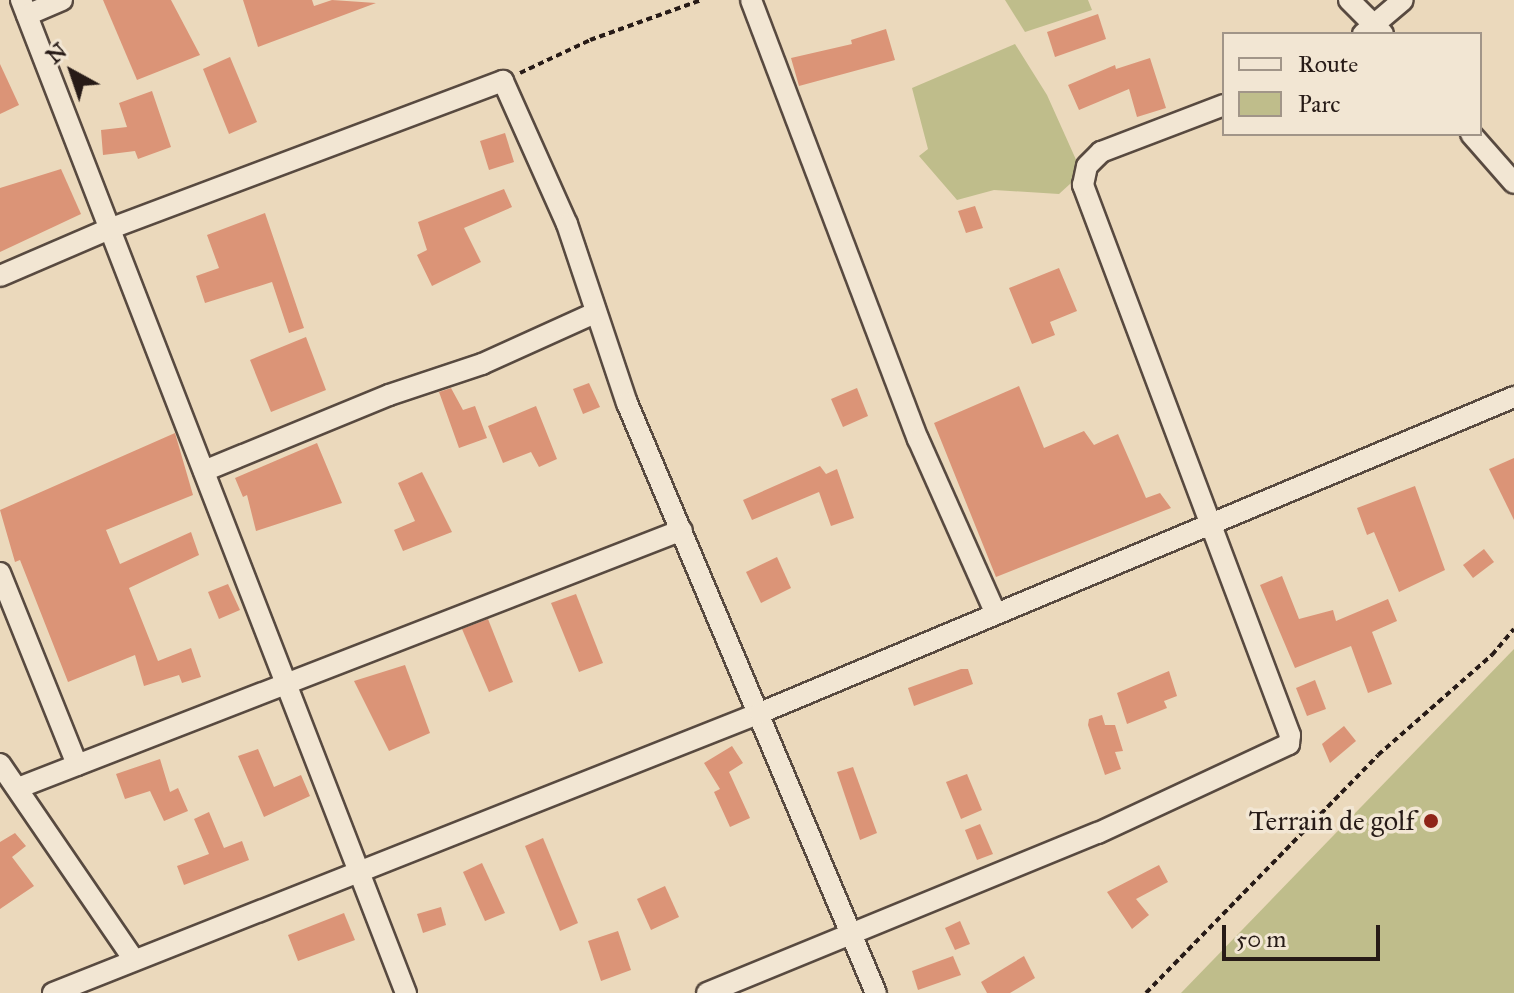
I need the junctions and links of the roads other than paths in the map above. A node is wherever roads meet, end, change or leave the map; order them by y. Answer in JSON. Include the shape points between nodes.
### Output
{"nodes":[{"id":1,"x":62,"y":0,"type":"edge"},
{"id":2,"x":751,"y":0,"type":"edge"},
{"id":3,"x":1349,"y":0,"type":"edge"},
{"id":4,"x":1403,"y":0,"type":"edge"},
{"id":5,"x":24,"y":7,"type":"edge"},
{"id":6,"x":1374,"y":31,"type":"edge"},
{"id":7,"x":1222,"y":106,"type":"edge"},
{"id":8,"x":1473,"y":136,"type":"edge"},
{"id":9,"x":1514,"y":183,"type":"edge"},
{"id":10,"x":109,"y":229,"type":"junction"},
{"id":11,"x":0,"y":276,"type":"edge"},
{"id":12,"x":595,"y":313,"type":"junction"},
{"id":13,"x":1514,"y":397,"type":"edge"},
{"id":14,"x":204,"y":471,"type":"junction"},
{"id":15,"x":1209,"y":524,"type":"junction"},
{"id":16,"x":682,"y":530,"type":"junction"},
{"id":17,"x":0,"y":573,"type":"edge"},
{"id":18,"x":995,"y":612,"type":"junction"},
{"id":19,"x":286,"y":684,"type":"junction"},
{"id":20,"x":760,"y":713,"type":"junction"},
{"id":21,"x":0,"y":764,"type":"edge"},
{"id":22,"x":77,"y":765,"type":"junction"},
{"id":23,"x":18,"y":788,"type":"junction"},
{"id":24,"x":360,"y":873,"type":"junction"},
{"id":25,"x":847,"y":932,"type":"junction"},
{"id":26,"x":134,"y":960,"type":"junction"},
{"id":27,"x":53,"y":993,"type":"edge"},
{"id":28,"x":406,"y":993,"type":"edge"},
{"id":29,"x":707,"y":993,"type":"edge"},
{"id":30,"x":876,"y":993,"type":"edge"}],
"edges":[{"from":1,"to":5,"type":"street"},
{"from":2,"to":18,"type":"street","via":[[918,439]]},
{"from":3,"to":6,"type":"street"},
{"from":4,"to":6,"type":"street"},
{"from":5,"to":10,"type":"street"},
{"from":7,"to":15,"type":"street","via":[[1101,152],[1087,166],[1083,185]]},
{"from":8,"to":9,"type":"street"},
{"from":10,"to":11,"type":"street"},
{"from":10,"to":12,"type":"street","via":[[503,81],[567,224]]},
{"from":10,"to":14,"type":"street"},
{"from":12,"to":14,"type":"street","via":[[482,364],[389,395]]},
{"from":12,"to":16,"type":"street"},
{"from":13,"to":15,"type":"street"},
{"from":14,"to":19,"type":"street"},
{"from":15,"to":18,"type":"street"},
{"from":15,"to":25,"type":"street","via":[[1290,735],[1289,744],[1098,833]]},
{"from":16,"to":19,"type":"street"},
{"from":16,"to":20,"type":"street"},
{"from":17,"to":22,"type":"street"},
{"from":18,"to":20,"type":"street"},
{"from":19,"to":22,"type":"street"},
{"from":19,"to":24,"type":"street"},
{"from":20,"to":24,"type":"street"},
{"from":20,"to":25,"type":"street"},
{"from":21,"to":23,"type":"street"},
{"from":22,"to":23,"type":"street"},
{"from":23,"to":26,"type":"street"},
{"from":24,"to":26,"type":"street"},
{"from":24,"to":28,"type":"street"},
{"from":25,"to":29,"type":"street"},
{"from":25,"to":30,"type":"street"},
{"from":26,"to":27,"type":"street"}]}
